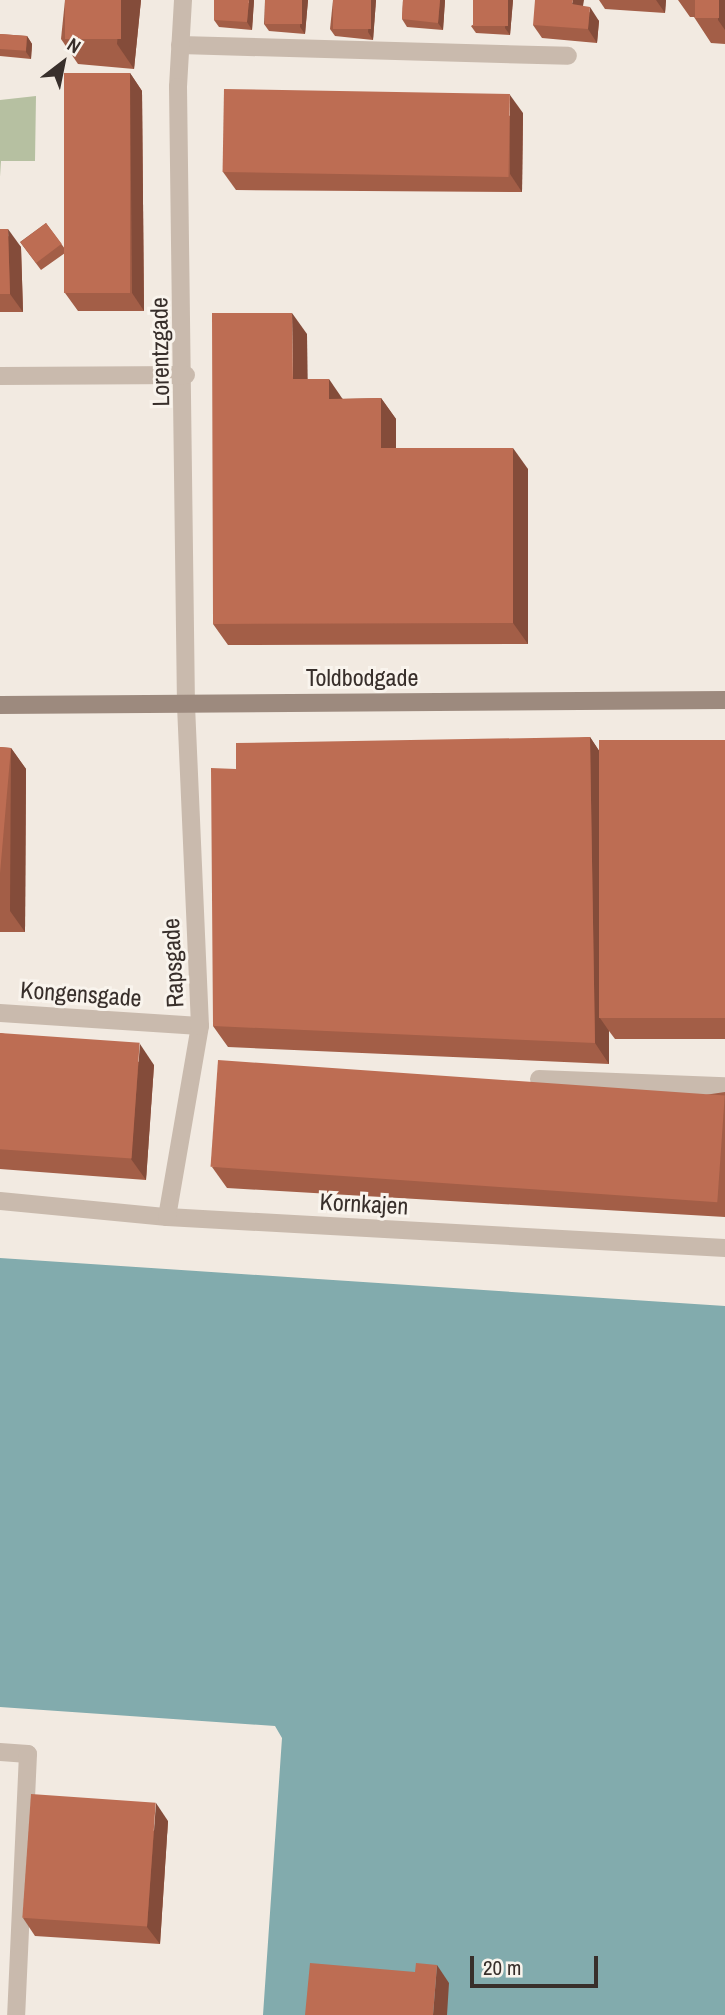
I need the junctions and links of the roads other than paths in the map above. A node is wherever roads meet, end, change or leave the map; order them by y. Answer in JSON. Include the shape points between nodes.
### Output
{"nodes":[{"id":1,"x":183,"y":0,"type":"edge"},
{"id":2,"x":180,"y":45,"type":"junction"},
{"id":3,"x":568,"y":56,"type":"dead end"},
{"id":4,"x":186,"y":375,"type":"junction"},
{"id":5,"x":0,"y":376,"type":"edge"},
{"id":6,"x":725,"y":699,"type":"edge"},
{"id":7,"x":186,"y":704,"type":"junction"},
{"id":8,"x":0,"y":705,"type":"edge"},
{"id":9,"x":0,"y":1013,"type":"edge"},
{"id":10,"x":200,"y":1026,"type":"junction"},
{"id":11,"x":539,"y":1079,"type":"edge"},
{"id":12,"x":725,"y":1086,"type":"edge"},
{"id":13,"x":0,"y":1201,"type":"edge"},
{"id":14,"x":167,"y":1217,"type":"junction"},
{"id":15,"x":725,"y":1248,"type":"edge"},
{"id":16,"x":0,"y":1752,"type":"edge"},
{"id":17,"x":16,"y":2015,"type":"edge"}],
"edges":[{"from":1,"to":2,"type":"street","name":"Lorentzgade"},
{"from":2,"to":3,"type":"street"},
{"from":2,"to":4,"type":"street","name":"Lorentzgade"},
{"from":4,"to":5,"type":"street"},
{"from":4,"to":7,"type":"street","name":"Lorentzgade"},
{"from":6,"to":7,"type":"street","name":"Toldbodgade"},
{"from":7,"to":8,"type":"street","name":"Toldbodgade"},
{"from":7,"to":10,"type":"street","name":"Rapsgade"},
{"from":9,"to":10,"type":"street","name":"Kongensgade"},
{"from":10,"to":14,"type":"street","name":"Rapsgade"},
{"from":11,"to":12,"type":"street"},
{"from":13,"to":14,"type":"street","name":"Kornkajen"},
{"from":14,"to":15,"type":"street","name":"Kornkajen"},
{"from":16,"to":17,"type":"street","via":[[28,1754]]}]}
